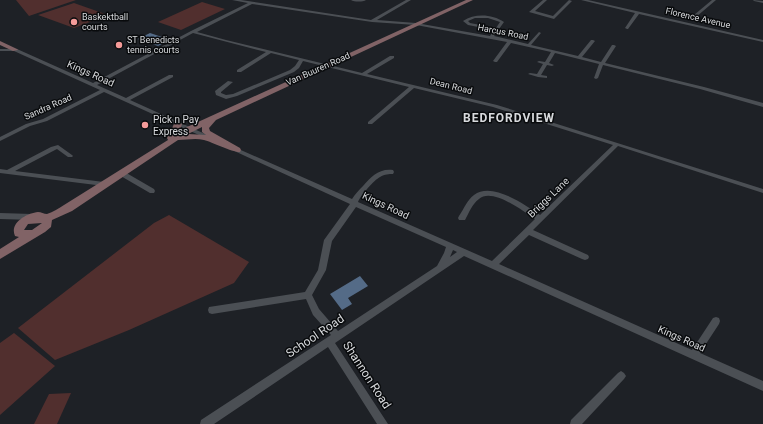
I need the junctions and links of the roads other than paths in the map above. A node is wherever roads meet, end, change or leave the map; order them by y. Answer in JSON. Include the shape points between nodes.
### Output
{"nodes":[{"id":1,"x":234,"y":0,"type":"edge"},
{"id":2,"x":353,"y":0,"type":"edge"},
{"id":3,"x":364,"y":0,"type":"edge"},
{"id":4,"x":409,"y":0,"type":"edge"},
{"id":5,"x":470,"y":0,"type":"edge"},
{"id":6,"x":545,"y":0,"type":"edge"},
{"id":7,"x":584,"y":0,"type":"edge"},
{"id":8,"x":606,"y":0,"type":"edge"},
{"id":9,"x":714,"y":0,"type":"edge"},
{"id":10,"x":756,"y":0,"type":"edge"},
{"id":11,"x":570,"y":1,"type":"dead end"},
{"id":12,"x":763,"y":2,"type":"edge"},
{"id":13,"x":251,"y":3,"type":"junction"},
{"id":14,"x":600,"y":4,"type":"junction"},
{"id":15,"x":638,"y":12,"type":"junction"},
{"id":16,"x":695,"y":16,"type":"dead end"},
{"id":17,"x":372,"y":21,"type":"junction"},
{"id":18,"x":416,"y":24,"type":"junction"},
{"id":19,"x":494,"y":28,"type":"junction"},
{"id":20,"x":627,"y":28,"type":"dead end"},
{"id":21,"x":193,"y":32,"type":"junction"},
{"id":22,"x":539,"y":32,"type":"dead end"},
{"id":23,"x":489,"y":37,"type":"junction"},
{"id":24,"x":510,"y":41,"type":"junction"},
{"id":25,"x":593,"y":41,"type":"dead end"},
{"id":26,"x":763,"y":41,"type":"edge"},
{"id":27,"x":0,"y":42,"type":"edge"},
{"id":28,"x":529,"y":45,"type":"junction"},
{"id":29,"x":614,"y":46,"type":"dead end"},
{"id":30,"x":1,"y":50,"type":"edge"},
{"id":31,"x":15,"y":50,"type":"junction"},
{"id":32,"x":554,"y":51,"type":"junction"},
{"id":33,"x":270,"y":52,"type":"junction"},
{"id":34,"x":392,"y":56,"type":"dead end"},
{"id":35,"x":579,"y":58,"type":"junction"},
{"id":36,"x":302,"y":59,"type":"junction"},
{"id":37,"x":495,"y":61,"type":"dead end"},
{"id":38,"x":539,"y":62,"type":"dead end"},
{"id":39,"x":546,"y":63,"type":"junction"},
{"id":40,"x":602,"y":63,"type":"junction"},
{"id":41,"x":327,"y":65,"type":"junction"},
{"id":42,"x":552,"y":65,"type":"dead end"},
{"id":43,"x":240,"y":71,"type":"dead end"},
{"id":44,"x":363,"y":74,"type":"junction"},
{"id":45,"x":530,"y":74,"type":"dead end"},
{"id":46,"x":172,"y":76,"type":"dead end"},
{"id":47,"x":538,"y":76,"type":"junction"},
{"id":48,"x":545,"y":77,"type":"dead end"},
{"id":49,"x":596,"y":78,"type":"dead end"},
{"id":50,"x":230,"y":82,"type":"dead end"},
{"id":51,"x":93,"y":85,"type":"junction"},
{"id":52,"x":413,"y":86,"type":"junction"},
{"id":53,"x":104,"y":90,"type":"junction"},
{"id":54,"x":126,"y":100,"type":"junction"},
{"id":55,"x":763,"y":105,"type":"edge"},
{"id":56,"x":216,"y":116,"type":"junction"},
{"id":57,"x":370,"y":123,"type":"dead end"},
{"id":58,"x":178,"y":124,"type":"junction"},
{"id":59,"x":190,"y":129,"type":"junction"},
{"id":60,"x":0,"y":139,"type":"edge"},
{"id":61,"x":170,"y":141,"type":"junction"},
{"id":62,"x":617,"y":144,"type":"junction"},
{"id":63,"x":227,"y":145,"type":"junction"},
{"id":64,"x":237,"y":150,"type":"junction"},
{"id":65,"x":70,"y":156,"type":"dead end"},
{"id":66,"x":0,"y":171,"type":"edge"},
{"id":67,"x":8,"y":172,"type":"junction"},
{"id":68,"x":391,"y":172,"type":"dead end"},
{"id":69,"x":121,"y":173,"type":"junction"},
{"id":70,"x":104,"y":184,"type":"junction"},
{"id":71,"x":763,"y":190,"type":"edge"},
{"id":72,"x":152,"y":191,"type":"dead end"},
{"id":73,"x":89,"y":194,"type":"junction"},
{"id":74,"x":354,"y":202,"type":"junction"},
{"id":75,"x":0,"y":216,"type":"edge"},
{"id":76,"x":462,"y":218,"type":"dead end"},
{"id":77,"x":540,"y":219,"type":"junction"},
{"id":78,"x":38,"y":220,"type":"junction"},
{"id":79,"x":528,"y":230,"type":"junction"},
{"id":80,"x":18,"y":232,"type":"junction"},
{"id":81,"x":33,"y":234,"type":"junction"},
{"id":82,"x":450,"y":245,"type":"junction"},
{"id":83,"x":0,"y":249,"type":"edge"},
{"id":84,"x":464,"y":252,"type":"junction"},
{"id":85,"x":0,"y":255,"type":"edge"},
{"id":86,"x":585,"y":257,"type":"dead end"},
{"id":87,"x":493,"y":265,"type":"junction"},
{"id":88,"x":439,"y":268,"type":"junction"},
{"id":89,"x":308,"y":295,"type":"junction"},
{"id":90,"x":212,"y":310,"type":"dead end"},
{"id":91,"x":716,"y":321,"type":"dead end"},
{"id":92,"x":333,"y":338,"type":"junction"},
{"id":93,"x":694,"y":355,"type":"junction"},
{"id":94,"x":621,"y":376,"type":"dead end"},
{"id":95,"x":763,"y":386,"type":"edge"},
{"id":96,"x":205,"y":424,"type":"edge"},
{"id":97,"x":383,"y":424,"type":"edge"},
{"id":98,"x":575,"y":424,"type":"edge"}],
"edges":[{"from":1,"to":13,"type":"street","name":"Harcus Road"},
{"from":2,"to":3,"type":"street"},
{"from":4,"to":17,"type":"street"},
{"from":5,"to":18,"type":"main road","name":"Van Buuren Road"},
{"from":6,"to":11,"type":"street","via":[[531,12],[554,18]]},
{"from":7,"to":14,"type":"street","name":"Florence Avenue"},
{"from":8,"to":14,"type":"street"},
{"from":9,"to":16,"type":"street"},
{"from":10,"to":12,"type":"street"},
{"from":13,"to":17,"type":"street","name":"Harcus Road"},
{"from":13,"to":21,"type":"street"},
{"from":14,"to":15,"type":"street","name":"Florence Avenue"},
{"from":15,"to":20,"type":"street"},
{"from":15,"to":26,"type":"street","name":"Florence Avenue"},
{"from":17,"to":18,"type":"street","name":"Harcus Road"},
{"from":18,"to":23,"type":"street","name":"Harcus Road"},
{"from":18,"to":41,"type":"main road","name":"Van Buuren Road"},
{"from":19,"to":19,"type":"street","via":[[502,22],[477,16],[465,21]]},
{"from":19,"to":23,"type":"street"},
{"from":21,"to":33,"type":"street","name":"Dean Road"},
{"from":21,"to":51,"type":"street"},
{"from":22,"to":28,"type":"street"},
{"from":23,"to":24,"type":"street","name":"Harcus Road"},
{"from":24,"to":28,"type":"street","name":"Harcus Road"},
{"from":24,"to":37,"type":"street"},
{"from":25,"to":35,"type":"street"},
{"from":27,"to":31,"type":"main road"},
{"from":28,"to":32,"type":"street","name":"Harcus Road"},
{"from":29,"to":40,"type":"street"},
{"from":30,"to":31,"type":"street","name":"Kings Road"},
{"from":31,"to":51,"type":"street","name":"Kings Road"},
{"from":32,"to":35,"type":"street","name":"Harcus Road"},
{"from":32,"to":39,"type":"street"},
{"from":33,"to":36,"type":"street","name":"Dean Road"},
{"from":33,"to":43,"type":"street"},
{"from":34,"to":44,"type":"street"},
{"from":35,"to":40,"type":"street","name":"Harcus Road"},
{"from":36,"to":41,"type":"street","name":"Dean Road"},
{"from":36,"to":50,"type":"street","via":[[292,70],[235,95],[226,97],[218,94],[218,91]]},
{"from":38,"to":39,"type":"street"},
{"from":39,"to":42,"type":"street"},
{"from":39,"to":47,"type":"street"},
{"from":40,"to":49,"type":"street"},
{"from":40,"to":55,"type":"street","name":"Harcus Road"},
{"from":41,"to":44,"type":"street","name":"Dean Road"},
{"from":41,"to":56,"type":"main road","name":"Van Buuren Road"},
{"from":44,"to":52,"type":"street","name":"Dean Road"},
{"from":45,"to":47,"type":"street"},
{"from":46,"to":54,"type":"street"},
{"from":47,"to":48,"type":"street"},
{"from":51,"to":53,"type":"street","name":"Kings Road"},
{"from":52,"to":57,"type":"street"},
{"from":52,"to":62,"type":"street","name":"Dean Road","via":[[494,106]]},
{"from":53,"to":54,"type":"street","name":"Kings Road"},
{"from":53,"to":60,"type":"street","name":"Sandra Road"},
{"from":54,"to":58,"type":"street","name":"Kings Road"},
{"from":56,"to":59,"type":"main road","name":"Van Buuren Road"},
{"from":56,"to":64,"type":"main road","via":[[205,130]]},
{"from":58,"to":59,"type":"street","name":"Kings Road"},
{"from":58,"to":61,"type":"main road"},
{"from":59,"to":61,"type":"main road","name":"Van Buuren Road"},
{"from":59,"to":63,"type":"street","name":"Kings Road"},
{"from":61,"to":63,"type":"main road","via":[[195,135]]},
{"from":61,"to":69,"type":"main road","name":"Van Buuren Road"},
{"from":62,"to":71,"type":"street","name":"Dean Road"},
{"from":62,"to":77,"type":"street","name":"Briggs Lane"},
{"from":63,"to":64,"type":"street","name":"Kings Road"},
{"from":64,"to":74,"type":"street","name":"Kings Road"},
{"from":65,"to":67,"type":"street","via":[[58,147],[53,148]]},
{"from":66,"to":67,"type":"street"},
{"from":67,"to":70,"type":"street"},
{"from":68,"to":74,"type":"street","via":[[376,176]]},
{"from":69,"to":70,"type":"main road","name":"Van Buuren Road"},
{"from":69,"to":72,"type":"street"},
{"from":70,"to":73,"type":"main road","name":"Van Buuren Road"},
{"from":73,"to":78,"type":"main road"},
{"from":73,"to":78,"type":"main road","via":[[75,204]]},
{"from":74,"to":82,"type":"street","name":"Kings Road"},
{"from":74,"to":89,"type":"street","via":[[328,240],[322,270]]},
{"from":75,"to":78,"type":"street","via":[[16,220]]},
{"from":76,"to":77,"type":"street","via":[[476,196],[488,191],[497,193]]},
{"from":77,"to":79,"type":"street","name":"Briggs Lane"},
{"from":78,"to":80,"type":"main road","via":[[19,228]]},
{"from":78,"to":81,"type":"main road"},
{"from":79,"to":86,"type":"street"},
{"from":79,"to":87,"type":"street","name":"Briggs Lane"},
{"from":80,"to":81,"type":"main road","via":[[25,236]]},
{"from":80,"to":83,"type":"main road"},
{"from":81,"to":85,"type":"main road"},
{"from":82,"to":84,"type":"street","name":"Kings Road"},
{"from":82,"to":88,"type":"street","name":"School Road","via":[[447,258]]},
{"from":84,"to":87,"type":"street","name":"Kings Road"},
{"from":84,"to":88,"type":"street","name":"School Road"},
{"from":87,"to":93,"type":"street","name":"Kings Road"},
{"from":88,"to":92,"type":"street","name":"School Road"},
{"from":89,"to":90,"type":"street"},
{"from":89,"to":92,"type":"street","name":"Shannon Road"},
{"from":91,"to":93,"type":"street"},
{"from":92,"to":96,"type":"street","name":"School Road"},
{"from":92,"to":97,"type":"street","name":"Shannon Road"},
{"from":93,"to":95,"type":"street","name":"Kings Road"},
{"from":94,"to":98,"type":"street"}]}
